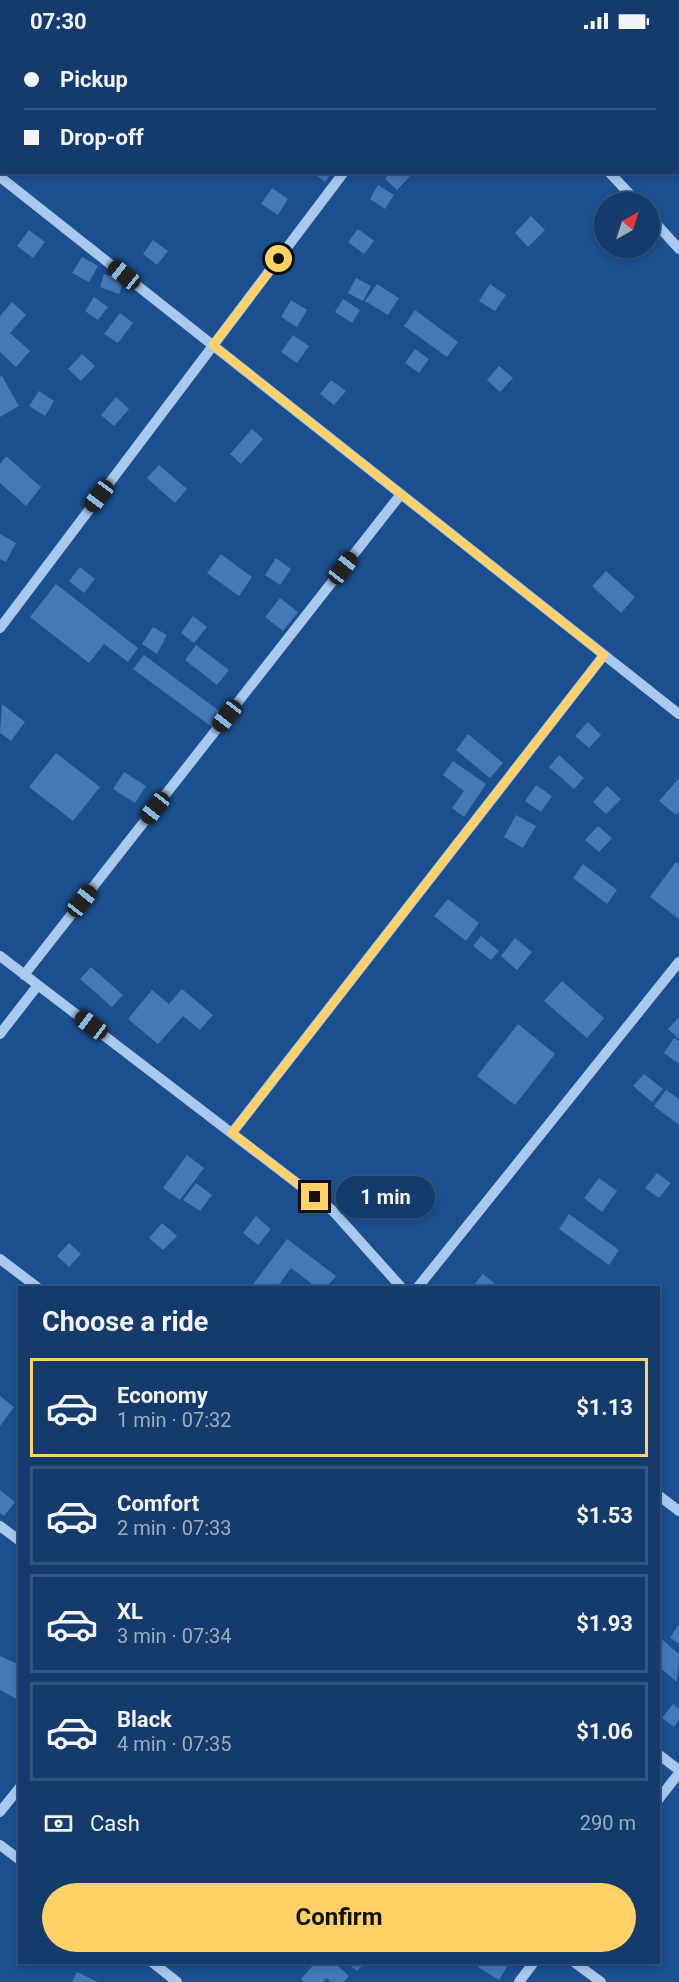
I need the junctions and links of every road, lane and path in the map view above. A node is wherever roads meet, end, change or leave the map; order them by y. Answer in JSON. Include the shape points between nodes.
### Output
{"nodes":[{"id":1,"x":342,"y":174,"type":"edge"},
{"id":2,"x":611,"y":174,"type":"edge"},
{"id":3,"x":0,"y":177,"type":"edge"},
{"id":4,"x":628,"y":192,"type":"edge"},
{"id":5,"x":660,"y":228,"type":"edge"},
{"id":6,"x":679,"y":249,"type":"edge"},
{"id":7,"x":213,"y":345,"type":"junction"},
{"id":8,"x":401,"y":494,"type":"junction"},
{"id":9,"x":0,"y":628,"type":"edge"},
{"id":10,"x":604,"y":655,"type":"junction"},
{"id":11,"x":679,"y":714,"type":"edge"},
{"id":12,"x":0,"y":956,"type":"edge"},
{"id":13,"x":679,"y":962,"type":"edge"},
{"id":14,"x":24,"y":975,"type":"junction"},
{"id":15,"x":38,"y":985,"type":"junction"},
{"id":16,"x":0,"y":1034,"type":"edge"},
{"id":17,"x":232,"y":1133,"type":"junction"},
{"id":18,"x":0,"y":1259,"type":"edge"},
{"id":19,"x":36,"y":1286,"type":"edge"},
{"id":20,"x":400,"y":1286,"type":"edge"},
{"id":21,"x":419,"y":1286,"type":"edge"},
{"id":22,"x":660,"y":1497,"type":"edge"},
{"id":23,"x":679,"y":1511,"type":"edge"},
{"id":24,"x":0,"y":1526,"type":"edge"},
{"id":25,"x":18,"y":1540,"type":"edge"},
{"id":26,"x":660,"y":1756,"type":"edge"},
{"id":27,"x":679,"y":1772,"type":"edge"},
{"id":28,"x":18,"y":1790,"type":"edge"},
{"id":29,"x":660,"y":1797,"type":"edge"},
{"id":30,"x":0,"y":1812,"type":"edge"},
{"id":31,"x":0,"y":1845,"type":"edge"},
{"id":32,"x":18,"y":1858,"type":"edge"},
{"id":33,"x":154,"y":1964,"type":"edge"},
{"id":34,"x":532,"y":1964,"type":"edge"},
{"id":35,"x":577,"y":1964,"type":"edge"},
{"id":36,"x":177,"y":1982,"type":"edge"},
{"id":37,"x":519,"y":1982,"type":"edge"},
{"id":38,"x":601,"y":1982,"type":"edge"}],
"edges":[{"from":1,"to":7,"type":"street"},
{"from":2,"to":4,"type":"street"},
{"from":3,"to":7,"type":"street"},
{"from":5,"to":6,"type":"street"},
{"from":7,"to":8,"type":"street"},
{"from":7,"to":9,"type":"street"},
{"from":8,"to":10,"type":"street"},
{"from":8,"to":14,"type":"street"},
{"from":10,"to":11,"type":"street"},
{"from":10,"to":17,"type":"street"},
{"from":12,"to":14,"type":"street"},
{"from":13,"to":21,"type":"street"},
{"from":14,"to":15,"type":"street"},
{"from":15,"to":16,"type":"street"},
{"from":15,"to":17,"type":"street"},
{"from":17,"to":20,"type":"street","via":[[332,1210]]},
{"from":18,"to":19,"type":"street"},
{"from":22,"to":23,"type":"street"},
{"from":24,"to":25,"type":"street"},
{"from":26,"to":27,"type":"street"},
{"from":27,"to":29,"type":"street"},
{"from":28,"to":30,"type":"street"},
{"from":31,"to":32,"type":"street"},
{"from":33,"to":36,"type":"street"},
{"from":34,"to":37,"type":"street"},
{"from":35,"to":38,"type":"street"}]}
